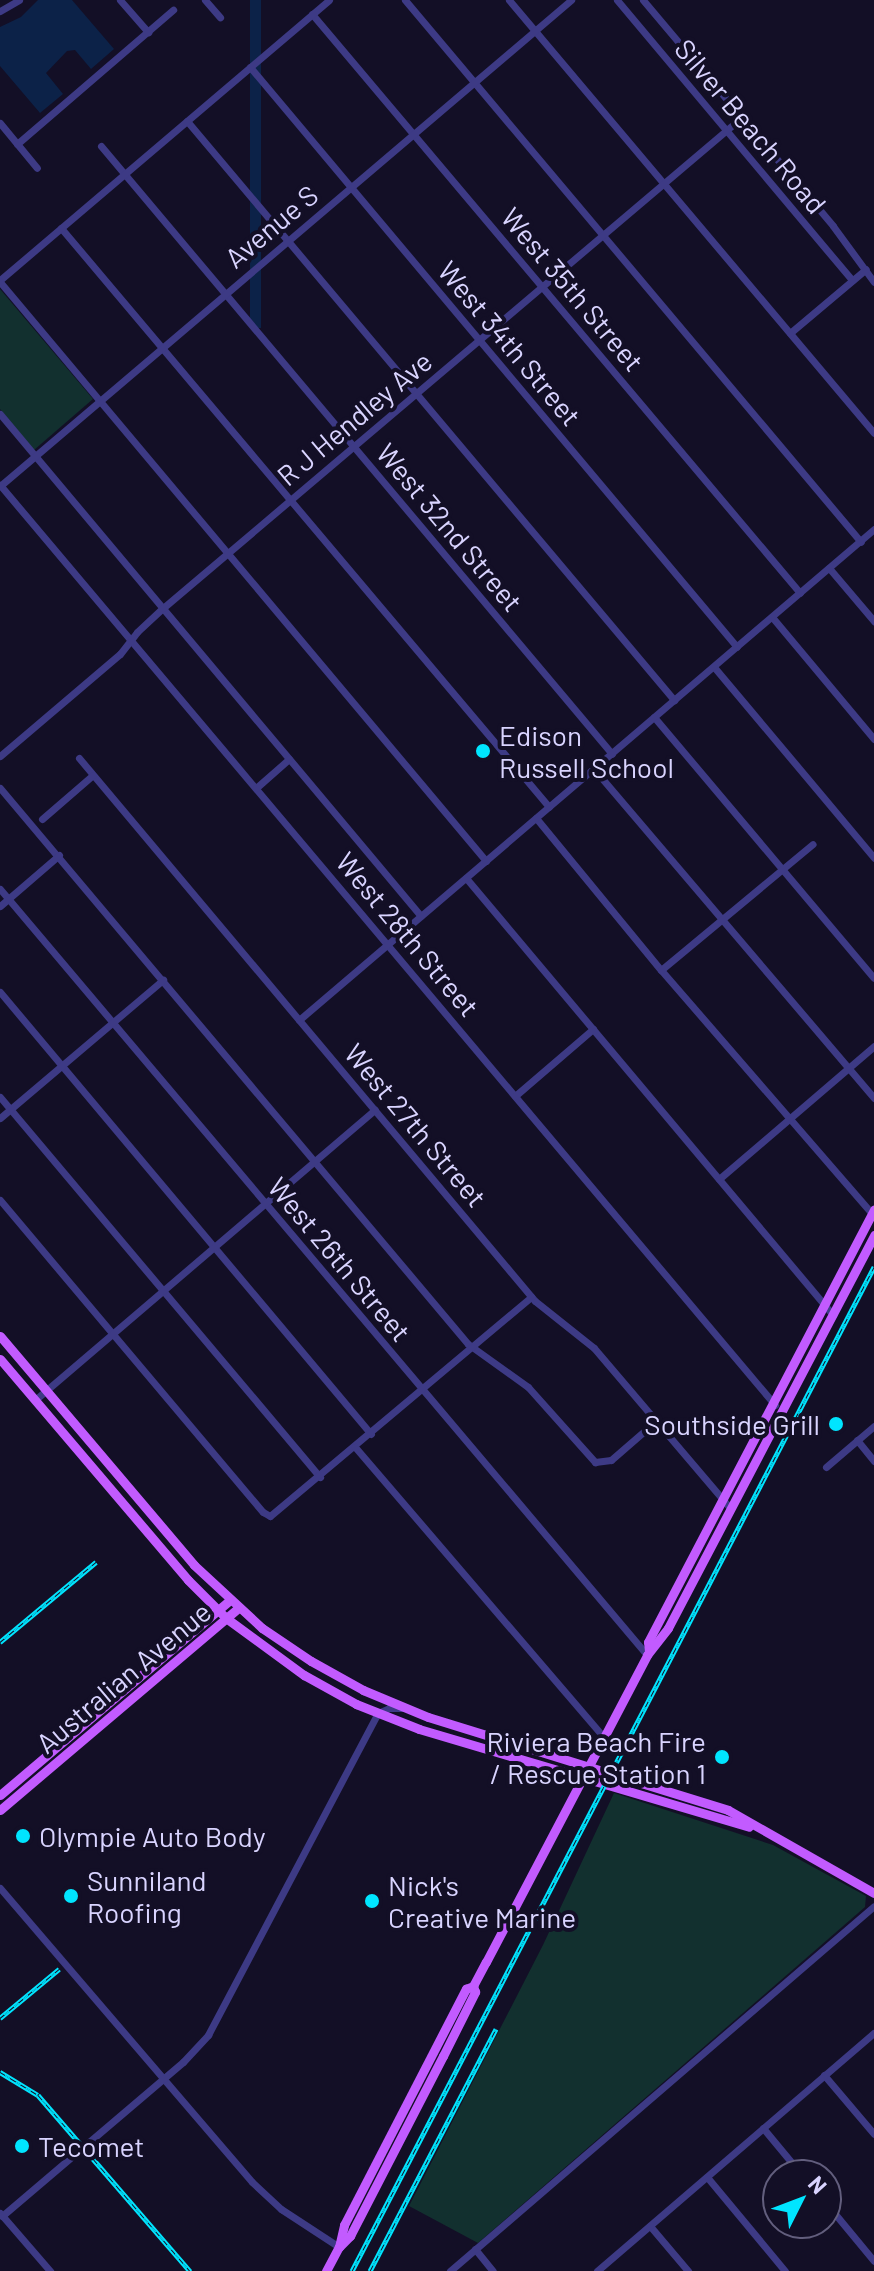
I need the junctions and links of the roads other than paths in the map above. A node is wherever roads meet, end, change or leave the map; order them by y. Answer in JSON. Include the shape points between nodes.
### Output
{"nodes":[{"id":1,"x":120,"y":0,"type":"edge"},
{"id":2,"x":205,"y":0,"type":"edge"},
{"id":3,"x":329,"y":0,"type":"edge"},
{"id":4,"x":405,"y":0,"type":"edge"},
{"id":5,"x":509,"y":0,"type":"edge"},
{"id":6,"x":571,"y":0,"type":"edge"},
{"id":7,"x":617,"y":0,"type":"edge"},
{"id":8,"x":643,"y":0,"type":"edge"},
{"id":9,"x":14,"y":2,"type":"edge"},
{"id":10,"x":1,"y":10,"type":"edge"},
{"id":11,"x":173,"y":10,"type":"dead end"},
{"id":12,"x":312,"y":14,"type":"junction"},
{"id":13,"x":220,"y":17,"type":"dead end"},
{"id":14,"x":535,"y":31,"type":"junction"},
{"id":15,"x":148,"y":32,"type":"junction"},
{"id":16,"x":250,"y":67,"type":"junction"},
{"id":17,"x":474,"y":83,"type":"junction"},
{"id":18,"x":742,"y":117,"type":"junction"},
{"id":19,"x":187,"y":121,"type":"junction"},
{"id":20,"x":0,"y":123,"type":"edge"},
{"id":21,"x":725,"y":130,"type":"junction"},
{"id":22,"x":414,"y":134,"type":"junction"},
{"id":23,"x":17,"y":144,"type":"junction"},
{"id":24,"x":101,"y":146,"type":"dead end"},
{"id":25,"x":37,"y":168,"type":"dead end"},
{"id":26,"x":125,"y":174,"type":"junction"},
{"id":27,"x":664,"y":183,"type":"junction"},
{"id":28,"x":351,"y":188,"type":"junction"},
{"id":29,"x":61,"y":228,"type":"junction"},
{"id":30,"x":603,"y":235,"type":"junction"},
{"id":31,"x":288,"y":241,"type":"junction"},
{"id":32,"x":866,"y":269,"type":"junction"},
{"id":33,"x":852,"y":280,"type":"junction"},
{"id":34,"x":0,"y":281,"type":"edge"},
{"id":35,"x":874,"y":282,"type":"edge"},
{"id":36,"x":543,"y":286,"type":"junction"},
{"id":37,"x":226,"y":294,"type":"junction"},
{"id":38,"x":790,"y":333,"type":"junction"},
{"id":39,"x":479,"y":341,"type":"junction"},
{"id":40,"x":163,"y":348,"type":"junction"},
{"id":41,"x":417,"y":394,"type":"junction"},
{"id":42,"x":100,"y":401,"type":"junction"},
{"id":43,"x":0,"y":414,"type":"edge"},
{"id":44,"x":874,"y":433,"type":"edge"},
{"id":45,"x":353,"y":447,"type":"junction"},
{"id":46,"x":35,"y":457,"type":"junction"},
{"id":47,"x":0,"y":486,"type":"edge"},
{"id":48,"x":291,"y":501,"type":"junction"},
{"id":49,"x":874,"y":529,"type":"edge"},
{"id":50,"x":861,"y":542,"type":"junction"},
{"id":51,"x":229,"y":554,"type":"junction"},
{"id":52,"x":829,"y":568,"type":"junction"},
{"id":53,"x":800,"y":593,"type":"junction"},
{"id":54,"x":163,"y":608,"type":"junction"},
{"id":55,"x":772,"y":617,"type":"junction"},
{"id":56,"x":874,"y":621,"type":"edge"},
{"id":57,"x":132,"y":640,"type":"junction"},
{"id":58,"x":737,"y":647,"type":"junction"},
{"id":59,"x":714,"y":667,"type":"junction"},
{"id":60,"x":674,"y":700,"type":"junction"},
{"id":61,"x":654,"y":717,"type":"junction"},
{"id":62,"x":874,"y":739,"type":"edge"},
{"id":63,"x":612,"y":754,"type":"junction"},
{"id":64,"x":0,"y":756,"type":"edge"},
{"id":65,"x":79,"y":758,"type":"dead end"},
{"id":66,"x":289,"y":759,"type":"junction"},
{"id":67,"x":594,"y":769,"type":"junction"},
{"id":68,"x":93,"y":775,"type":"junction"},
{"id":69,"x":0,"y":781,"type":"edge"},
{"id":70,"x":0,"y":788,"type":"edge"},
{"id":71,"x":256,"y":788,"type":"junction"},
{"id":72,"x":549,"y":807,"type":"junction"},
{"id":73,"x":536,"y":818,"type":"junction"},
{"id":74,"x":42,"y":819,"type":"dead end"},
{"id":75,"x":813,"y":844,"type":"dead end"},
{"id":76,"x":59,"y":855,"type":"junction"},
{"id":77,"x":874,"y":858,"type":"edge"},
{"id":78,"x":486,"y":861,"type":"junction"},
{"id":79,"x":783,"y":870,"type":"junction"},
{"id":80,"x":466,"y":878,"type":"junction"},
{"id":81,"x":0,"y":889,"type":"edge"},
{"id":82,"x":8,"y":899,"type":"junction"},
{"id":83,"x":0,"y":906,"type":"edge"},
{"id":84,"x":421,"y":916,"type":"junction"},
{"id":85,"x":721,"y":919,"type":"junction"},
{"id":86,"x":388,"y":945,"type":"junction"},
{"id":87,"x":661,"y":970,"type":"junction"},
{"id":88,"x":874,"y":978,"type":"edge"},
{"id":89,"x":163,"y":980,"type":"junction"},
{"id":90,"x":0,"y":992,"type":"edge"},
{"id":91,"x":299,"y":1020,"type":"junction"},
{"id":92,"x":112,"y":1023,"type":"junction"},
{"id":93,"x":593,"y":1029,"type":"junction"},
{"id":94,"x":874,"y":1046,"type":"edge"},
{"id":95,"x":62,"y":1066,"type":"junction"},
{"id":96,"x":849,"y":1068,"type":"junction"},
{"id":97,"x":515,"y":1096,"type":"junction"},
{"id":98,"x":0,"y":1097,"type":"edge"},
{"id":99,"x":874,"y":1098,"type":"edge"},
{"id":100,"x":11,"y":1109,"type":"junction"},
{"id":101,"x":375,"y":1110,"type":"junction"},
{"id":102,"x":791,"y":1117,"type":"junction"},
{"id":103,"x":0,"y":1118,"type":"edge"},
{"id":104,"x":315,"y":1160,"type":"junction"},
{"id":105,"x":719,"y":1179,"type":"junction"},
{"id":106,"x":0,"y":1200,"type":"edge"},
{"id":107,"x":264,"y":1204,"type":"junction"},
{"id":108,"x":873,"y":1213,"type":"edge"},
{"id":109,"x":874,"y":1235,"type":"edge"},
{"id":110,"x":214,"y":1247,"type":"junction"},
{"id":111,"x":163,"y":1291,"type":"junction"},
{"id":112,"x":531,"y":1297,"type":"junction"},
{"id":113,"x":824,"y":1305,"type":"junction"},
{"id":114,"x":833,"y":1315,"type":"junction"},
{"id":115,"x":112,"y":1333,"type":"junction"},
{"id":116,"x":0,"y":1336,"type":"edge"},
{"id":117,"x":472,"y":1347,"type":"junction"},
{"id":118,"x":0,"y":1359,"type":"edge"},
{"id":119,"x":46,"y":1390,"type":"junction"},
{"id":120,"x":422,"y":1390,"type":"junction"},
{"id":121,"x":35,"y":1400,"type":"junction"},
{"id":122,"x":773,"y":1403,"type":"junction"},
{"id":123,"x":782,"y":1412,"type":"junction"},
{"id":124,"x":656,"y":1421,"type":"junction"},
{"id":125,"x":874,"y":1426,"type":"edge"},
{"id":126,"x":371,"y":1434,"type":"junction"},
{"id":127,"x":857,"y":1440,"type":"junction"},
{"id":128,"x":355,"y":1447,"type":"junction"},
{"id":129,"x":874,"y":1461,"type":"edge"},
{"id":130,"x":826,"y":1467,"type":"dead end"},
{"id":131,"x":320,"y":1477,"type":"junction"},
{"id":132,"x":722,"y":1499,"type":"junction"},
{"id":133,"x":730,"y":1508,"type":"junction"},
{"id":134,"x":234,"y":1604,"type":"junction"},
{"id":135,"x":222,"y":1614,"type":"junction"},
{"id":136,"x":648,"y":1653,"type":"junction"},
{"id":137,"x":407,"y":1709,"type":"junction"},
{"id":138,"x":378,"y":1713,"type":"junction"},
{"id":139,"x":604,"y":1738,"type":"junction"},
{"id":140,"x":588,"y":1767,"type":"junction"},
{"id":141,"x":583,"y":1778,"type":"junction"},
{"id":142,"x":0,"y":1795,"type":"edge"},
{"id":143,"x":0,"y":1810,"type":"edge"},
{"id":144,"x":754,"y":1827,"type":"junction"},
{"id":145,"x":0,"y":1888,"type":"edge"},
{"id":146,"x":874,"y":1893,"type":"edge"},
{"id":147,"x":874,"y":1906,"type":"edge"},
{"id":148,"x":874,"y":2033,"type":"edge"},
{"id":149,"x":824,"y":2075,"type":"junction"},
{"id":150,"x":163,"y":2079,"type":"junction"},
{"id":151,"x":763,"y":2128,"type":"junction"},
{"id":152,"x":874,"y":2134,"type":"edge"},
{"id":153,"x":789,"y":2159,"type":"edge"},
{"id":154,"x":707,"y":2177,"type":"junction"},
{"id":155,"x":1,"y":2214,"type":"edge"},
{"id":156,"x":842,"y":2222,"type":"edge"},
{"id":157,"x":650,"y":2226,"type":"junction"},
{"id":158,"x":339,"y":2247,"type":"junction"},
{"id":159,"x":475,"y":2249,"type":"junction"},
{"id":160,"x":874,"y":2261,"type":"edge"},
{"id":161,"x":50,"y":2271,"type":"edge"},
{"id":162,"x":326,"y":2271,"type":"edge"},
{"id":163,"x":450,"y":2271,"type":"edge"},
{"id":164,"x":493,"y":2271,"type":"edge"},
{"id":165,"x":597,"y":2271,"type":"edge"},
{"id":166,"x":688,"y":2271,"type":"edge"},
{"id":167,"x":785,"y":2271,"type":"edge"}],
"edges":[{"from":1,"to":15,"type":"street"},
{"from":2,"to":13,"type":"street"},
{"from":3,"to":12,"type":"street"},
{"from":4,"to":17,"type":"street"},
{"from":5,"to":14,"type":"street"},
{"from":6,"to":14,"type":"street","name":"Avenue S"},
{"from":7,"to":21,"type":"street","name":"Silver Beach Road"},
{"from":8,"to":18,"type":"street","name":"Silver Beach Road"},
{"from":9,"to":10,"type":"street"},
{"from":11,"to":15,"type":"street"},
{"from":12,"to":16,"type":"street"},
{"from":12,"to":22,"type":"street","name":"West 35th Street"},
{"from":14,"to":17,"type":"street","name":"Avenue S"},
{"from":14,"to":27,"type":"street"},
{"from":15,"to":23,"type":"street"},
{"from":16,"to":19,"type":"street"},
{"from":16,"to":28,"type":"street","name":"West 34th Street"},
{"from":17,"to":22,"type":"street","name":"Avenue S"},
{"from":17,"to":30,"type":"street"},
{"from":18,"to":21,"type":"street","name":"R J Hendley Ave"},
{"from":18,"to":32,"type":"street","name":"Silver Beach Road"},
{"from":19,"to":26,"type":"street"},
{"from":19,"to":31,"type":"street"},
{"from":20,"to":23,"type":"street"},
{"from":21,"to":27,"type":"street","name":"R J Hendley Ave"},
{"from":21,"to":33,"type":"street","name":"Silver Beach Road"},
{"from":22,"to":28,"type":"street","name":"Avenue S"},
{"from":22,"to":36,"type":"street","name":"West 35th Street"},
{"from":23,"to":25,"type":"street"},
{"from":24,"to":26,"type":"street","name":"West 32nd Street"},
{"from":26,"to":29,"type":"street"},
{"from":26,"to":37,"type":"street","name":"West 32nd Street"},
{"from":27,"to":30,"type":"street","name":"R J Hendley Ave"},
{"from":27,"to":38,"type":"street"},
{"from":28,"to":31,"type":"street","name":"Avenue S"},
{"from":28,"to":39,"type":"street","name":"West 34th Street"},
{"from":29,"to":34,"type":"street"},
{"from":29,"to":40,"type":"street"},
{"from":30,"to":36,"type":"street","name":"R J Hendley Ave"},
{"from":30,"to":50,"type":"street"},
{"from":31,"to":37,"type":"street","name":"Avenue S"},
{"from":31,"to":41,"type":"street"},
{"from":32,"to":33,"type":"street"},
{"from":32,"to":35,"type":"street","name":"Silver Beach Road"},
{"from":33,"to":38,"type":"street"},
{"from":34,"to":42,"type":"street"},
{"from":36,"to":39,"type":"street","name":"R J Hendley Ave"},
{"from":36,"to":53,"type":"street","name":"West 35th Street"},
{"from":37,"to":40,"type":"street","name":"Avenue S"},
{"from":37,"to":45,"type":"street","name":"West 32nd Street"},
{"from":38,"to":44,"type":"street"},
{"from":39,"to":41,"type":"street","name":"R J Hendley Ave"},
{"from":39,"to":58,"type":"street","name":"West 34th Street"},
{"from":40,"to":42,"type":"street","name":"Avenue S"},
{"from":40,"to":48,"type":"street"},
{"from":41,"to":45,"type":"street","name":"R J Hendley Ave"},
{"from":41,"to":60,"type":"street"},
{"from":42,"to":46,"type":"street","name":"Avenue S"},
{"from":42,"to":51,"type":"street"},
{"from":43,"to":46,"type":"street"},
{"from":45,"to":48,"type":"street","name":"R J Hendley Ave"},
{"from":45,"to":63,"type":"street","name":"West 32nd Street"},
{"from":46,"to":47,"type":"street","name":"Avenue S"},
{"from":46,"to":54,"type":"street"},
{"from":47,"to":57,"type":"street","name":"West 28th Street"},
{"from":48,"to":51,"type":"street","name":"R J Hendley Ave"},
{"from":48,"to":72,"type":"street"},
{"from":49,"to":50,"type":"street"},
{"from":50,"to":52,"type":"street"},
{"from":51,"to":54,"type":"street","name":"R J Hendley Ave"},
{"from":51,"to":78,"type":"street"},
{"from":52,"to":53,"type":"street"},
{"from":52,"to":56,"type":"street"},
{"from":53,"to":55,"type":"street"},
{"from":54,"to":57,"type":"street","name":"R J Hendley Ave"},
{"from":54,"to":66,"type":"street"},
{"from":55,"to":58,"type":"street"},
{"from":55,"to":62,"type":"street"},
{"from":57,"to":64,"type":"street","name":"R J Hendley Ave"},
{"from":57,"to":71,"type":"street","name":"West 28th Street"},
{"from":58,"to":59,"type":"street"},
{"from":59,"to":60,"type":"street"},
{"from":59,"to":77,"type":"street"},
{"from":60,"to":61,"type":"street"},
{"from":61,"to":63,"type":"street"},
{"from":61,"to":79,"type":"street"},
{"from":63,"to":67,"type":"street"},
{"from":65,"to":68,"type":"street","name":"West 27th Street"},
{"from":66,"to":71,"type":"street"},
{"from":66,"to":84,"type":"street"},
{"from":67,"to":72,"type":"street"},
{"from":67,"to":85,"type":"street"},
{"from":68,"to":74,"type":"street"},
{"from":68,"to":91,"type":"street","name":"West 27th Street"},
{"from":69,"to":76,"type":"street"},
{"from":70,"to":76,"type":"street"},
{"from":71,"to":86,"type":"street","name":"West 28th Street"},
{"from":72,"to":73,"type":"street"},
{"from":73,"to":78,"type":"street"},
{"from":73,"to":87,"type":"street"},
{"from":75,"to":79,"type":"street"},
{"from":76,"to":82,"type":"street"},
{"from":76,"to":89,"type":"street"},
{"from":78,"to":80,"type":"street"},
{"from":79,"to":85,"type":"street"},
{"from":79,"to":88,"type":"street"},
{"from":80,"to":84,"type":"street"},
{"from":80,"to":93,"type":"street"},
{"from":81,"to":82,"type":"street","name":"West 26th Street"},
{"from":82,"to":83,"type":"street"},
{"from":82,"to":92,"type":"street","name":"West 26th Street"},
{"from":84,"to":86,"type":"street"},
{"from":85,"to":87,"type":"street"},
{"from":85,"to":96,"type":"street"},
{"from":86,"to":91,"type":"street"},
{"from":86,"to":97,"type":"street","name":"West 28th Street"},
{"from":87,"to":102,"type":"street"},
{"from":89,"to":92,"type":"street"},
{"from":89,"to":104,"type":"street"},
{"from":90,"to":95,"type":"street"},
{"from":91,"to":101,"type":"street","name":"West 27th Street"},
{"from":92,"to":95,"type":"street"},
{"from":92,"to":107,"type":"street","name":"West 26th Street"},
{"from":93,"to":97,"type":"street"},
{"from":93,"to":105,"type":"street"},
{"from":94,"to":96,"type":"street"},
{"from":95,"to":100,"type":"street"},
{"from":95,"to":110,"type":"street"},
{"from":96,"to":99,"type":"street"},
{"from":96,"to":102,"type":"street"},
{"from":97,"to":122,"type":"street","name":"West 28th Street"},
{"from":98,"to":100,"type":"street"},
{"from":100,"to":103,"type":"street"},
{"from":100,"to":111,"type":"street"},
{"from":101,"to":104,"type":"street"},
{"from":101,"to":112,"type":"street","name":"West 27th Street"},
{"from":102,"to":105,"type":"street"},
{"from":102,"to":108,"type":"street"},
{"from":104,"to":107,"type":"street"},
{"from":104,"to":117,"type":"street"},
{"from":105,"to":113,"type":"street"},
{"from":106,"to":115,"type":"street"},
{"from":107,"to":110,"type":"street"},
{"from":107,"to":120,"type":"street","name":"West 26th Street"},
{"from":108,"to":113,"type":"main road"},
{"from":109,"to":114,"type":"main road"},
{"from":110,"to":111,"type":"street"},
{"from":110,"to":126,"type":"street"},
{"from":111,"to":115,"type":"street"},
{"from":111,"to":131,"type":"street"},
{"from":112,"to":117,"type":"street"},
{"from":112,"to":124,"type":"street","name":"West 27th Street","via":[[587,1341]]},
{"from":113,"to":114,"type":"street"},
{"from":113,"to":122,"type":"main road"},
{"from":114,"to":123,"type":"main road"},
{"from":115,"to":119,"type":"street"},
{"from":115,"to":131,"type":"street","via":[[263,1512],[270,1516]]},
{"from":116,"to":119,"type":"main road"},
{"from":117,"to":120,"type":"street"},
{"from":117,"to":124,"type":"street","via":[[528,1387],[595,1462],[611,1460]]},
{"from":118,"to":121,"type":"main road"},
{"from":119,"to":121,"type":"street"},
{"from":119,"to":134,"type":"main road","via":[[174,1543]]},
{"from":120,"to":126,"type":"street"},
{"from":120,"to":136,"type":"street","name":"West 26th Street"},
{"from":121,"to":135,"type":"main road"},
{"from":122,"to":123,"type":"street","name":"West 28th Street"},
{"from":122,"to":132,"type":"main road"},
{"from":123,"to":133,"type":"main road"},
{"from":124,"to":132,"type":"street","name":"West 27th Street"},
{"from":125,"to":127,"type":"street"},
{"from":126,"to":128,"type":"street"},
{"from":127,"to":129,"type":"street"},
{"from":127,"to":130,"type":"street"},
{"from":128,"to":131,"type":"street"},
{"from":128,"to":139,"type":"street"},
{"from":132,"to":133,"type":"street","name":"West 27th Street"},
{"from":132,"to":136,"type":"main road","via":[[648,1642]]},
{"from":133,"to":136,"type":"main road","via":[[668,1628]]},
{"from":134,"to":135,"type":"main road","name":"Australian Avenue"},
{"from":134,"to":137,"type":"main road","via":[[311,1661]]},
{"from":135,"to":138,"type":"main road","via":[[304,1675]]},
{"from":135,"to":142,"type":"main road","name":"Australian Avenue"},
{"from":135,"to":143,"type":"main road","name":"Australian Avenue"},
{"from":136,"to":139,"type":"main road"},
{"from":137,"to":138,"type":"street"},
{"from":137,"to":140,"type":"main road"},
{"from":138,"to":141,"type":"main road"},
{"from":138,"to":150,"type":"street","via":[[208,2035]]},
{"from":139,"to":140,"type":"main road"},
{"from":140,"to":141,"type":"main road"},
{"from":140,"to":144,"type":"main road","via":[[728,1810]]},
{"from":141,"to":144,"type":"main road"},
{"from":141,"to":158,"type":"main road","via":[[473,1986],[475,1992],[437,2069],[350,2236]]},
{"from":144,"to":146,"type":"main road"},
{"from":145,"to":150,"type":"street"},
{"from":147,"to":159,"type":"street"},
{"from":148,"to":149,"type":"street"},
{"from":149,"to":151,"type":"street"},
{"from":149,"to":152,"type":"street"},
{"from":150,"to":155,"type":"street"},
{"from":150,"to":158,"type":"street","via":[[266,2196]]},
{"from":151,"to":153,"type":"street"},
{"from":151,"to":154,"type":"street"},
{"from":154,"to":157,"type":"street"},
{"from":154,"to":167,"type":"street"},
{"from":155,"to":161,"type":"street"},
{"from":156,"to":160,"type":"street"},
{"from":157,"to":165,"type":"street"},
{"from":157,"to":166,"type":"street"},
{"from":158,"to":162,"type":"main road"},
{"from":159,"to":163,"type":"street"},
{"from":159,"to":164,"type":"street"}]}
